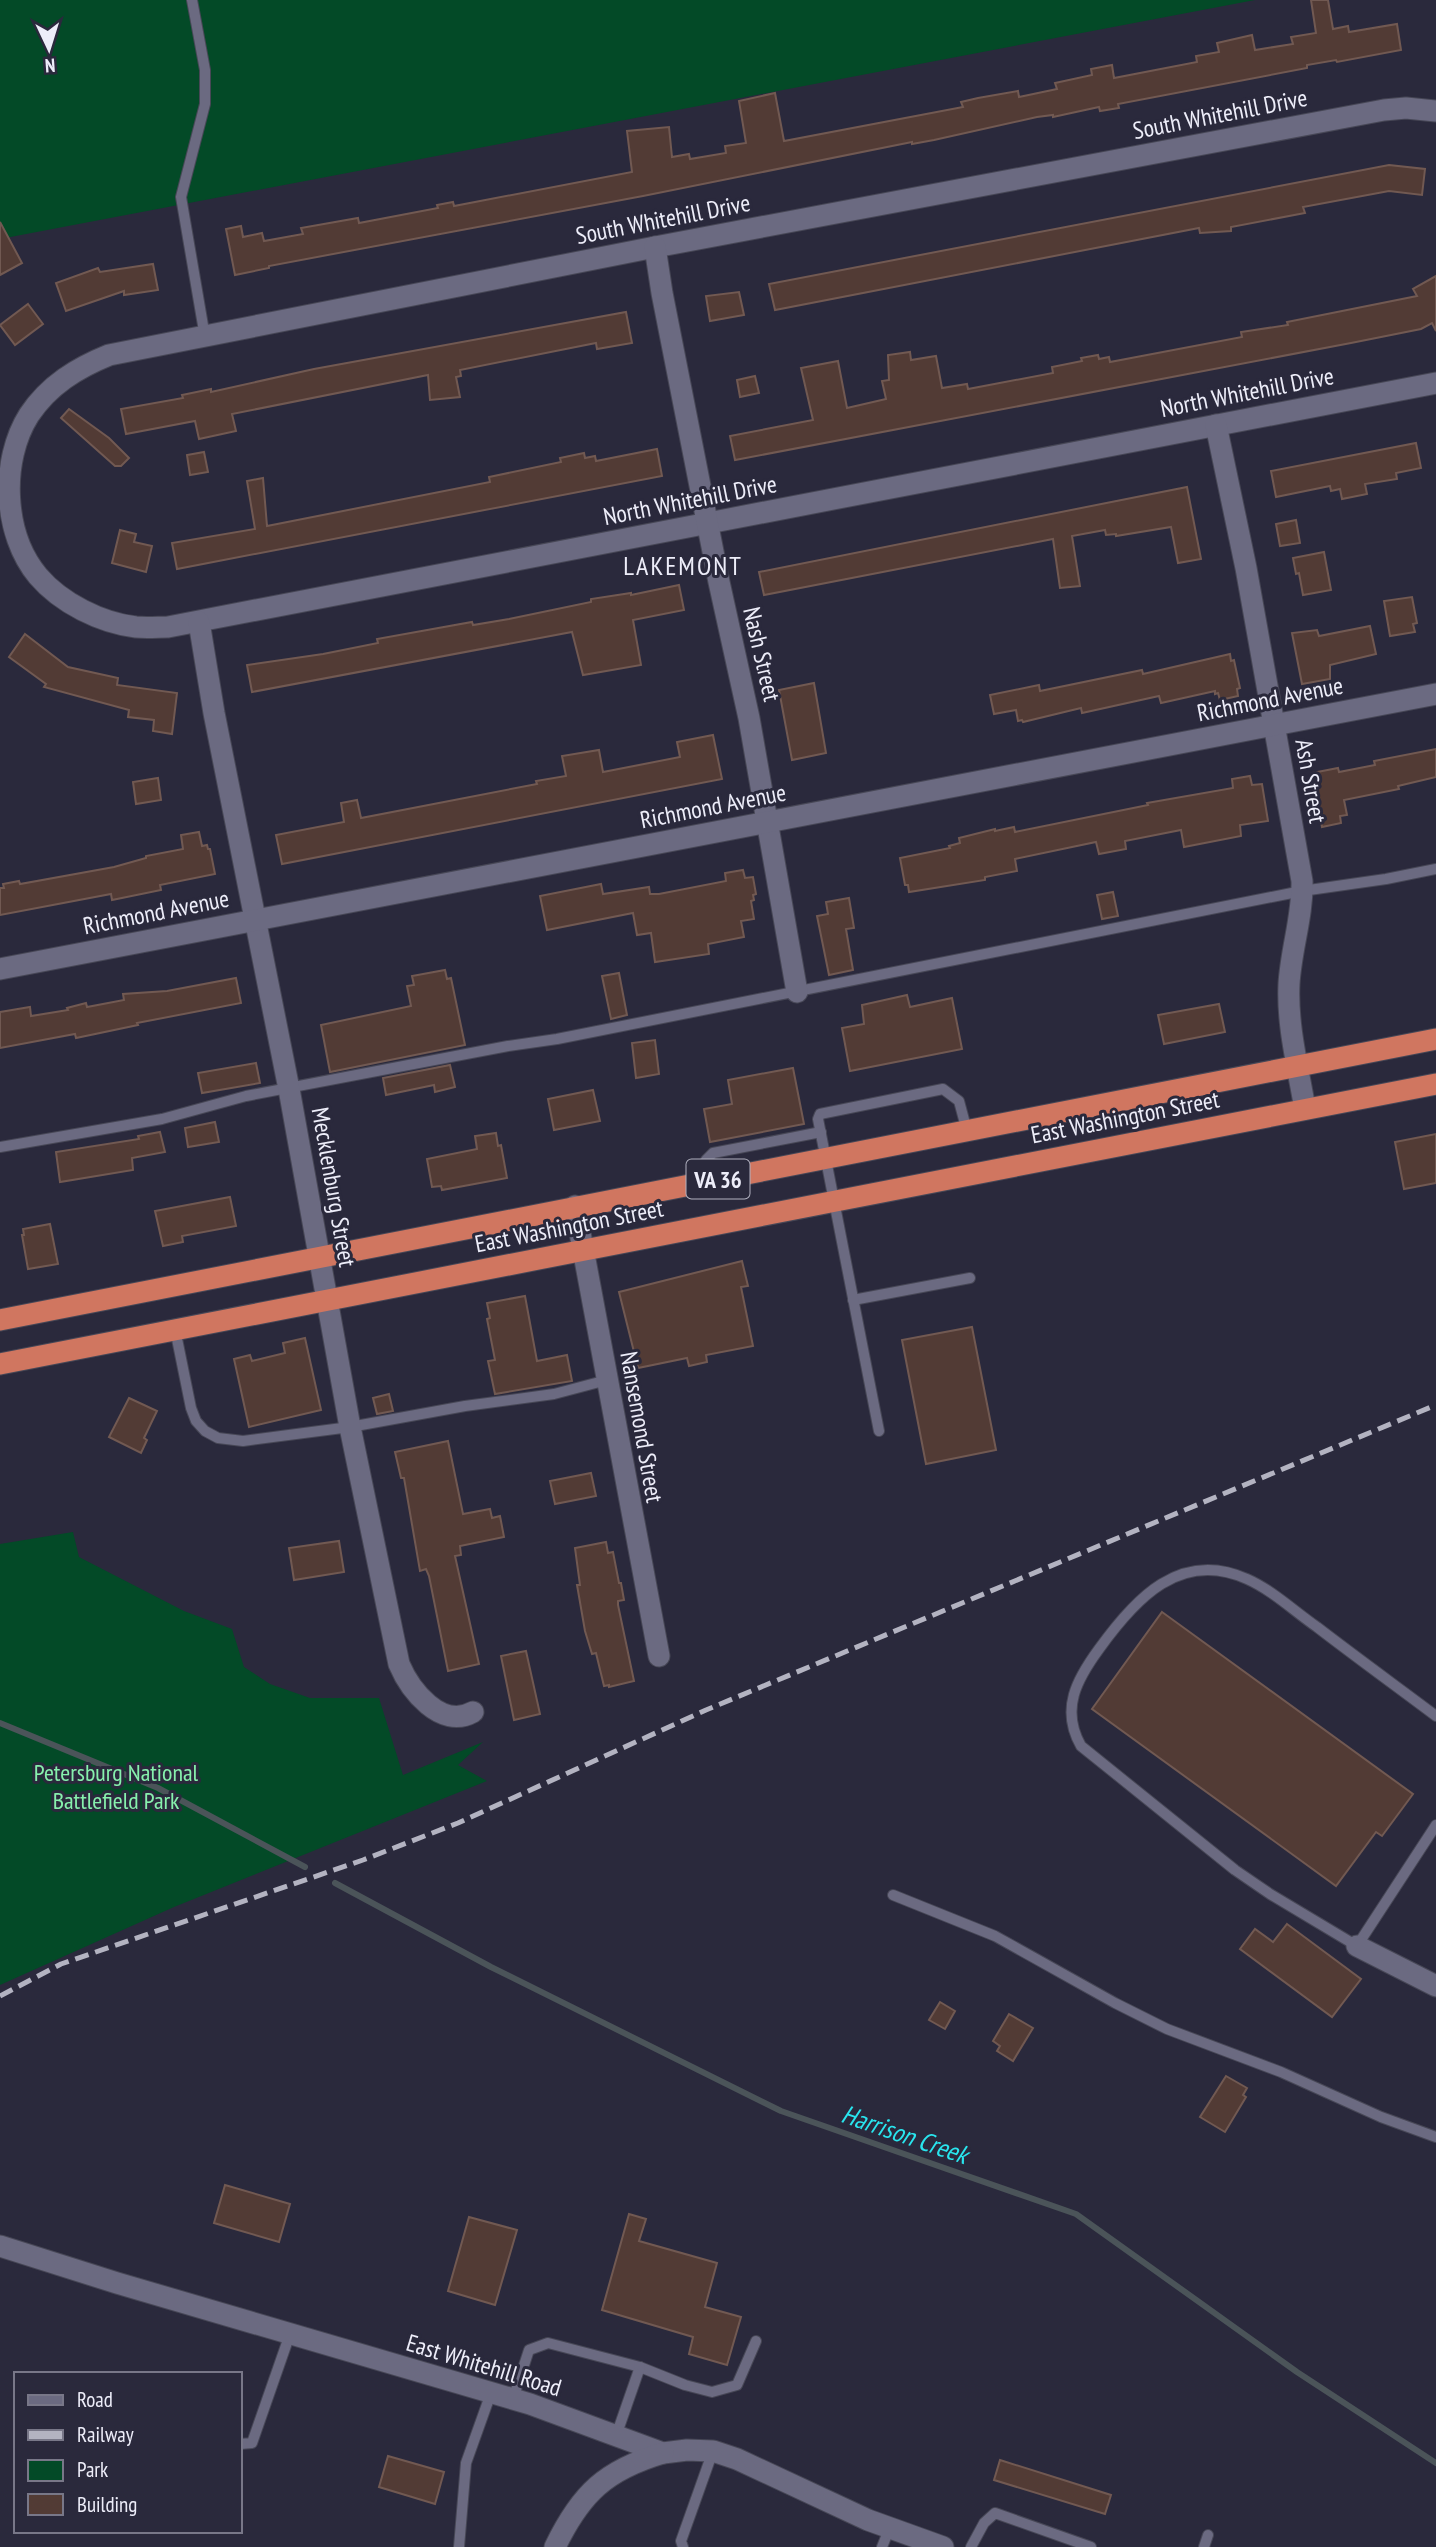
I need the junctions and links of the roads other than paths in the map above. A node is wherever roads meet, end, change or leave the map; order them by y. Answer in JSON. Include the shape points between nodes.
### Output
{"nodes":[{"id":1,"x":192,"y":0,"type":"edge"},
{"id":2,"x":1436,"y":111,"type":"edge"},
{"id":3,"x":655,"y":247,"type":"junction"},
{"id":4,"x":205,"y":337,"type":"junction"},
{"id":5,"x":1436,"y":383,"type":"edge"},
{"id":6,"x":1216,"y":425,"type":"junction"},
{"id":7,"x":6,"y":522,"type":"edge"},
{"id":8,"x":708,"y":523,"type":"junction"},
{"id":9,"x":199,"y":622,"type":"junction"},
{"id":10,"x":1436,"y":694,"type":"edge"},
{"id":11,"x":1274,"y":725,"type":"junction"},
{"id":12,"x":768,"y":821,"type":"junction"},
{"id":13,"x":1436,"y":869,"type":"edge"},
{"id":14,"x":1302,"y":891,"type":"junction"},
{"id":15,"x":256,"y":920,"type":"junction"},
{"id":16,"x":0,"y":969,"type":"edge"},
{"id":17,"x":797,"y":992,"type":"junction"},
{"id":18,"x":1436,"y":1039,"type":"edge"},
{"id":19,"x":1297,"y":1066,"type":"junction"},
{"id":20,"x":1436,"y":1084,"type":"edge"},
{"id":21,"x":289,"y":1089,"type":"junction"},
{"id":22,"x":1305,"y":1108,"type":"junction"},
{"id":23,"x":967,"y":1131,"type":"junction"},
{"id":24,"x":821,"y":1132,"type":"junction"},
{"id":25,"x":0,"y":1147,"type":"edge"},
{"id":26,"x":827,"y":1158,"type":"junction"},
{"id":27,"x":708,"y":1181,"type":"junction"},
{"id":28,"x":835,"y":1201,"type":"junction"},
{"id":29,"x":575,"y":1206,"type":"junction"},
{"id":30,"x":583,"y":1250,"type":"junction"},
{"id":31,"x":320,"y":1256,"type":"junction"},
{"id":32,"x":970,"y":1278,"type":"dead end"},
{"id":33,"x":327,"y":1300,"type":"junction"},
{"id":34,"x":853,"y":1300,"type":"junction"},
{"id":35,"x":0,"y":1320,"type":"edge"},
{"id":36,"x":175,"y":1329,"type":"junction"},
{"id":37,"x":1,"y":1361,"type":"edge"},
{"id":38,"x":607,"y":1380,"type":"junction"},
{"id":39,"x":350,"y":1427,"type":"junction"},
{"id":40,"x":879,"y":1431,"type":"dead end"},
{"id":41,"x":659,"y":1656,"type":"dead end"},
{"id":42,"x":473,"y":1712,"type":"dead end"},
{"id":43,"x":1436,"y":1716,"type":"edge"},
{"id":44,"x":1436,"y":1825,"type":"edge"},
{"id":45,"x":894,"y":1895,"type":"dead end"},
{"id":46,"x":1357,"y":1946,"type":"junction"},
{"id":47,"x":1436,"y":1986,"type":"edge"},
{"id":48,"x":1436,"y":2137,"type":"edge"},
{"id":49,"x":0,"y":2246,"type":"edge"},
{"id":50,"x":290,"y":2334,"type":"junction"},
{"id":51,"x":756,"y":2341,"type":"dead end"},
{"id":52,"x":640,"y":2367,"type":"junction"},
{"id":53,"x":491,"y":2393,"type":"junction"},
{"id":54,"x":513,"y":2399,"type":"junction"},
{"id":55,"x":615,"y":2435,"type":"junction"},
{"id":56,"x":242,"y":2444,"type":"edge"},
{"id":57,"x":713,"y":2452,"type":"junction"},
{"id":58,"x":663,"y":2453,"type":"junction"},
{"id":59,"x":1208,"y":2535,"type":"dead end"},
{"id":60,"x":886,"y":2537,"type":"edge"},
{"id":61,"x":459,"y":2547,"type":"edge"},
{"id":62,"x":555,"y":2547,"type":"edge"},
{"id":63,"x":683,"y":2547,"type":"edge"},
{"id":64,"x":943,"y":2547,"type":"edge"},
{"id":65,"x":971,"y":2547,"type":"edge"},
{"id":66,"x":1091,"y":2547,"type":"edge"},
{"id":67,"x":1204,"y":2547,"type":"edge"}],
"edges":[{"from":1,"to":4,"type":"lane","via":[[205,70],[205,104],[181,197]]},
{"from":2,"to":3,"type":"street","name":"South Whitehill Drive","via":[[1384,110]]},
{"from":3,"to":4,"type":"street","name":"South Whitehill Drive"},
{"from":3,"to":8,"type":"street","name":"Nash Street"},
{"from":4,"to":7,"type":"street","name":"South Whitehill Drive","via":[[110,355],[85,365],[47,393],[16,442]]},
{"from":5,"to":6,"type":"street","name":"North Whitehill Drive"},
{"from":6,"to":8,"type":"street","name":"North Whitehill Drive"},
{"from":6,"to":11,"type":"street","name":"Ash Street"},
{"from":7,"to":9,"type":"street","name":"North Whitehill Drive","via":[[40,578],[87,612],[136,627]]},
{"from":8,"to":9,"type":"street","name":"North Whitehill Drive"},
{"from":8,"to":12,"type":"street","name":"Nash Street"},
{"from":9,"to":15,"type":"street","name":"Mecklenburg Street"},
{"from":10,"to":11,"type":"street","name":"Richmond Avenue"},
{"from":11,"to":12,"type":"street","name":"Richmond Avenue"},
{"from":11,"to":14,"type":"street","name":"Ash Street"},
{"from":12,"to":15,"type":"street","name":"Richmond Avenue"},
{"from":12,"to":17,"type":"street","name":"Nash Street"},
{"from":13,"to":14,"type":"lane"},
{"from":14,"to":17,"type":"lane"},
{"from":14,"to":19,"type":"street","name":"Ash Street","via":[[1289,982]]},
{"from":15,"to":16,"type":"street","name":"Richmond Avenue"},
{"from":15,"to":21,"type":"street","name":"Mecklenburg Street"},
{"from":17,"to":21,"type":"lane"},
{"from":18,"to":19,"type":"highway","name":"East Washington Street","number":"VA 36"},
{"from":19,"to":22,"type":"street","name":"Ash Street"},
{"from":19,"to":23,"type":"highway","name":"East Washington Street","number":"VA 36"},
{"from":20,"to":22,"type":"highway","name":"East Washington Street","number":"VA 36"},
{"from":21,"to":25,"type":"lane","via":[[162,1119]]},
{"from":21,"to":31,"type":"street","name":"Mecklenburg Street"},
{"from":22,"to":28,"type":"highway","name":"East Washington Street","number":"VA 36"},
{"from":23,"to":24,"type":"lane","via":[[959,1101],[943,1089],[820,1114]]},
{"from":23,"to":26,"type":"highway","name":"East Washington Street","number":"VA 36"},
{"from":24,"to":26,"type":"lane"},
{"from":24,"to":27,"type":"lane","via":[[713,1153],[706,1160]]},
{"from":26,"to":27,"type":"highway","name":"East Washington Street","number":"VA 36"},
{"from":26,"to":28,"type":"lane"},
{"from":27,"to":29,"type":"highway","name":"East Washington Street","number":"VA 36"},
{"from":28,"to":30,"type":"highway","name":"East Washington Street","number":"VA 36"},
{"from":28,"to":34,"type":"lane"},
{"from":29,"to":30,"type":"street","name":"Nansemond Street"},
{"from":29,"to":31,"type":"highway","name":"East Washington Street","number":"VA 36"},
{"from":30,"to":33,"type":"highway","name":"East Washington Street","number":"VA 36"},
{"from":30,"to":38,"type":"street","name":"Nansemond Street"},
{"from":31,"to":33,"type":"street","name":"Mecklenburg Street"},
{"from":31,"to":35,"type":"highway","name":"East Washington Street","number":"VA 36"},
{"from":32,"to":34,"type":"lane"},
{"from":33,"to":36,"type":"highway","name":"East Washington Street","number":"VA 36"},
{"from":33,"to":39,"type":"street","name":"Mecklenburg Street"},
{"from":34,"to":40,"type":"lane"},
{"from":36,"to":37,"type":"highway","name":"East Washington Street","number":"VA 36"},
{"from":36,"to":39,"type":"lane","via":[[191,1408],[205,1432],[243,1441]]},
{"from":38,"to":39,"type":"lane","via":[[554,1394]]},
{"from":38,"to":41,"type":"street","name":"Nansemond Street"},
{"from":39,"to":42,"type":"street","name":"Mecklenburg Street","via":[[399,1664],[418,1695],[433,1707],[453,1718]]},
{"from":43,"to":46,"type":"lane","via":[[1264,1588],[1225,1571],[1199,1570],[1175,1576],[1143,1597],[1081,1674],[1073,1697],[1072,1725],[1081,1745],[1235,1870]]},
{"from":44,"to":46,"type":"lane"},
{"from":45,"to":48,"type":"lane","via":[[995,1936],[1167,2029]]},
{"from":46,"to":47,"type":"street"},
{"from":49,"to":50,"type":"street","name":"East Whitehill Road"},
{"from":50,"to":53,"type":"street","name":"East Whitehill Road"},
{"from":50,"to":56,"type":"lane","via":[[252,2443]]},
{"from":51,"to":52,"type":"lane","via":[[737,2385],[712,2392]]},
{"from":52,"to":54,"type":"lane","via":[[548,2343],[529,2350]]},
{"from":52,"to":55,"type":"lane"},
{"from":53,"to":54,"type":"street","name":"East Whitehill Road"},
{"from":53,"to":61,"type":"lane","via":[[466,2463]]},
{"from":54,"to":55,"type":"street","name":"East Whitehill Road"},
{"from":55,"to":58,"type":"street","name":"East Whitehill Road"},
{"from":57,"to":58,"type":"street","name":"East Whitehill Road"},
{"from":57,"to":60,"type":"street","name":"East Whitehill Road","via":[[737,2459]]},
{"from":57,"to":63,"type":"lane","via":[[681,2541]]},
{"from":58,"to":62,"type":"street","via":[[633,2462],[595,2486]]},
{"from":59,"to":67,"type":"lane"},
{"from":60,"to":64,"type":"street","name":"East Whitehill Road"},
{"from":65,"to":66,"type":"lane","via":[[995,2513]]}]}
